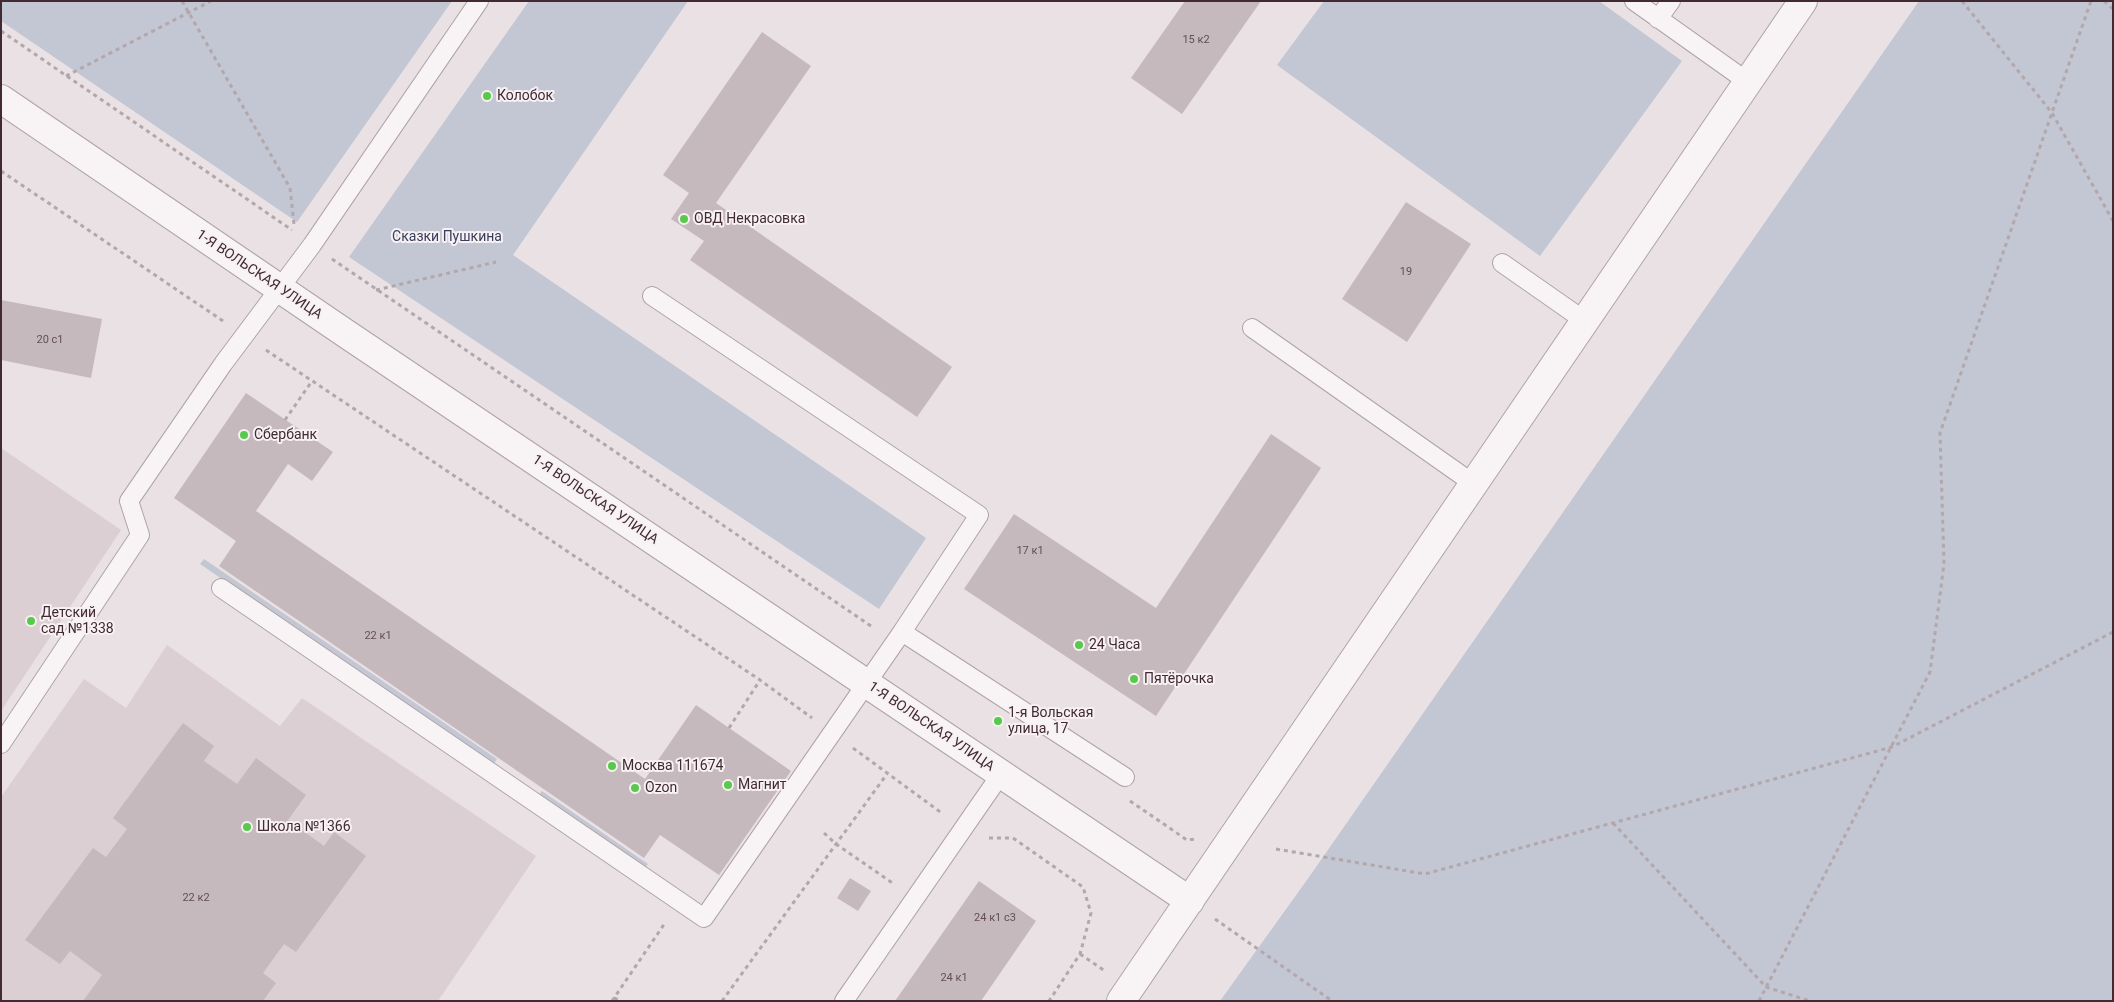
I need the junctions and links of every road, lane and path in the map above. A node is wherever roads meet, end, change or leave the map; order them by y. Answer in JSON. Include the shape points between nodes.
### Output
{"nodes":[{"id":1,"x":182,"y":1,"type":"edge"},
{"id":2,"x":211,"y":1,"type":"edge"},
{"id":3,"x":479,"y":1,"type":"edge"},
{"id":4,"x":1634,"y":1,"type":"edge"},
{"id":5,"x":1671,"y":1,"type":"edge"},
{"id":6,"x":1803,"y":1,"type":"edge"},
{"id":7,"x":1962,"y":1,"type":"edge"},
{"id":8,"x":2091,"y":1,"type":"edge"},
{"id":9,"x":2104,"y":1,"type":"edge"},
{"id":10,"x":2113,"y":9,"type":"edge"},
{"id":11,"x":187,"y":13,"type":"junction"},
{"id":12,"x":1658,"y":19,"type":"junction"},
{"id":13,"x":1,"y":31,"type":"edge"},
{"id":14,"x":66,"y":76,"type":"junction"},
{"id":15,"x":1748,"y":82,"type":"junction"},
{"id":16,"x":1,"y":99,"type":"edge"},
{"id":17,"x":2052,"y":113,"type":"junction"},
{"id":18,"x":1,"y":171,"type":"edge"},
{"id":19,"x":2113,"y":221,"type":"edge"},
{"id":20,"x":312,"y":245,"type":"junction"},
{"id":21,"x":496,"y":262,"type":"dead end"},
{"id":22,"x":1502,"y":263,"type":"dead end"},
{"id":23,"x":280,"y":289,"type":"junction"},
{"id":24,"x":376,"y":290,"type":"junction"},
{"id":25,"x":652,"y":296,"type":"dead end"},
{"id":26,"x":1585,"y":321,"type":"junction"},
{"id":27,"x":1252,"y":328,"type":"dead end"},
{"id":28,"x":245,"y":336,"type":"junction"},
{"id":29,"x":312,"y":381,"type":"junction"},
{"id":30,"x":285,"y":420,"type":"dead end"},
{"id":31,"x":1474,"y":484,"type":"junction"},
{"id":32,"x":221,"y":588,"type":"dead end"},
{"id":33,"x":2113,"y":632,"type":"edge"},
{"id":34,"x":898,"y":637,"type":"junction"},
{"id":35,"x":760,"y":680,"type":"junction"},
{"id":36,"x":867,"y":684,"type":"junction"},
{"id":37,"x":729,"y":728,"type":"dead end"},
{"id":38,"x":832,"y":733,"type":"junction"},
{"id":39,"x":1,"y":744,"type":"edge"},
{"id":40,"x":1892,"y":747,"type":"junction"},
{"id":41,"x":887,"y":774,"type":"junction"},
{"id":42,"x":1001,"y":774,"type":"junction"},
{"id":43,"x":1125,"y":777,"type":"dead end"},
{"id":44,"x":1123,"y":797,"type":"dead end"},
{"id":45,"x":1140,"y":808,"type":"dead end"},
{"id":46,"x":1612,"y":823,"type":"junction"},
{"id":47,"x":963,"y":828,"type":"junction"},
{"id":48,"x":824,"y":833,"type":"dead end"},
{"id":49,"x":836,"y":844,"type":"junction"},
{"id":50,"x":1276,"y":849,"type":"dead end"},
{"id":51,"x":915,"y":898,"type":"junction"},
{"id":52,"x":1190,"y":901,"type":"junction"},
{"id":53,"x":680,"y":902,"type":"junction"},
{"id":54,"x":1766,"y":987,"type":"junction"},
{"id":55,"x":613,"y":999,"type":"edge"},
{"id":56,"x":1331,"y":1000,"type":"edge"},
{"id":57,"x":621,"y":1001,"type":"edge"},
{"id":58,"x":722,"y":1001,"type":"edge"},
{"id":59,"x":844,"y":1001,"type":"edge"},
{"id":60,"x":1049,"y":1001,"type":"edge"},
{"id":61,"x":1121,"y":1001,"type":"edge"},
{"id":62,"x":1759,"y":1001,"type":"edge"},
{"id":63,"x":1810,"y":1001,"type":"edge"}],
"edges":[{"from":1,"to":11,"type":"path"},
{"from":2,"to":11,"type":"path"},
{"from":3,"to":20,"type":"lane"},
{"from":4,"to":12,"type":"lane"},
{"from":5,"to":12,"type":"lane"},
{"from":6,"to":15,"type":"street"},
{"from":7,"to":17,"type":"path"},
{"from":8,"to":17,"type":"path"},
{"from":9,"to":10,"type":"path"},
{"from":11,"to":14,"type":"path"},
{"from":11,"to":14,"type":"path","via":[[290,188],[295,232]]},
{"from":12,"to":15,"type":"lane"},
{"from":13,"to":14,"type":"path"},
{"from":15,"to":26,"type":"street"},
{"from":16,"to":23,"type":"street","name":"1-Я ВОЛЬСКАЯ УЛИЦА"},
{"from":17,"to":19,"type":"path"},
{"from":17,"to":40,"type":"path","via":[[1940,432],[1944,564],[1930,672]]},
{"from":18,"to":28,"type":"path"},
{"from":20,"to":23,"type":"lane"},
{"from":20,"to":24,"type":"path"},
{"from":21,"to":24,"type":"path"},
{"from":22,"to":26,"type":"lane"},
{"from":23,"to":28,"type":"lane"},
{"from":23,"to":36,"type":"street","name":"1-Я ВОЛЬСКАЯ УЛИЦА"},
{"from":24,"to":34,"type":"path"},
{"from":25,"to":34,"type":"lane","via":[[978,515]]},
{"from":26,"to":31,"type":"street"},
{"from":27,"to":31,"type":"lane"},
{"from":28,"to":29,"type":"path"},
{"from":28,"to":39,"type":"lane","via":[[130,501],[140,535]]},
{"from":29,"to":30,"type":"path"},
{"from":29,"to":35,"type":"path"},
{"from":31,"to":52,"type":"street"},
{"from":32,"to":53,"type":"lane"},
{"from":33,"to":40,"type":"path"},
{"from":34,"to":36,"type":"lane"},
{"from":34,"to":43,"type":"lane"},
{"from":35,"to":37,"type":"path"},
{"from":35,"to":38,"type":"path"},
{"from":36,"to":38,"type":"lane"},
{"from":36,"to":42,"type":"street","name":"1-Я ВОЛЬСКАЯ УЛИЦА"},
{"from":38,"to":41,"type":"path"},
{"from":38,"to":53,"type":"lane","via":[[704,918]]},
{"from":40,"to":46,"type":"path"},
{"from":40,"to":54,"type":"path"},
{"from":41,"to":47,"type":"path"},
{"from":41,"to":49,"type":"path"},
{"from":42,"to":47,"type":"lane"},
{"from":42,"to":52,"type":"street","name":"1-Я ВОЛЬСКАЯ УЛИЦА"},
{"from":44,"to":45,"type":"path"},
{"from":46,"to":50,"type":"path","via":[[1425,874]]},
{"from":46,"to":54,"type":"path"},
{"from":47,"to":51,"type":"lane"},
{"from":47,"to":60,"type":"path","via":[[976,837],[1013,838],[1083,888],[1091,913],[1080,954]]},
{"from":48,"to":49,"type":"path"},
{"from":49,"to":51,"type":"path"},
{"from":49,"to":58,"type":"path"},
{"from":51,"to":59,"type":"lane"},
{"from":52,"to":56,"type":"path"},
{"from":52,"to":61,"type":"street"},
{"from":53,"to":55,"type":"path"},
{"from":54,"to":62,"type":"path"},
{"from":54,"to":63,"type":"path"},
{"from":55,"to":57,"type":"path"}]}
